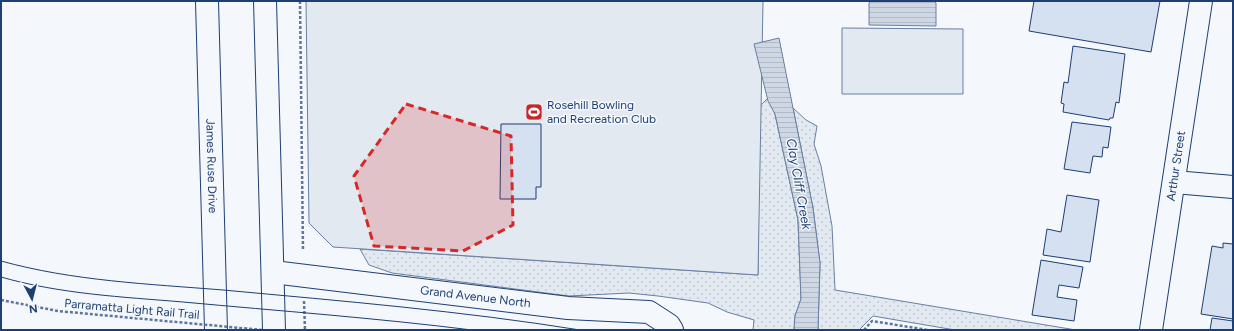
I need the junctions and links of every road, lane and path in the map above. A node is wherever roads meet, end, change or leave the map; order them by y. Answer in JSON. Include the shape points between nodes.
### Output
{"nodes":[{"id":1,"x":206,"y":1,"type":"edge"},
{"id":2,"x":265,"y":1,"type":"edge"},
{"id":3,"x":300,"y":1,"type":"edge"},
{"id":4,"x":1201,"y":1,"type":"edge"},
{"id":5,"x":1174,"y":182,"type":"junction"},
{"id":6,"x":1233,"y":187,"type":"edge"},
{"id":7,"x":273,"y":272,"type":"junction"},
{"id":8,"x":304,"y":277,"type":"junction"},
{"id":9,"x":1,"y":300,"type":"edge"},
{"id":10,"x":216,"y":330,"type":"edge"},
{"id":11,"x":262,"y":330,"type":"edge"},
{"id":12,"x":274,"y":330,"type":"edge"},
{"id":13,"x":305,"y":330,"type":"edge"},
{"id":14,"x":672,"y":330,"type":"edge"},
{"id":15,"x":864,"y":330,"type":"edge"},
{"id":16,"x":928,"y":330,"type":"edge"},
{"id":17,"x":1151,"y":330,"type":"edge"}],
"edges":[{"from":1,"to":10,"type":"street","name":"James Ruse Drive"},
{"from":2,"to":7,"type":"street"},
{"from":3,"to":8,"type":"path"},
{"from":4,"to":5,"type":"street","name":"Arthur Street"},
{"from":5,"to":6,"type":"street"},
{"from":5,"to":17,"type":"street","name":"Arthur Street"},
{"from":7,"to":8,"type":"street","name":"Grand Avenue North"},
{"from":7,"to":12,"type":"street"},
{"from":8,"to":13,"type":"path"},
{"from":8,"to":14,"type":"street","name":"Grand Avenue North","via":[[568,308],[650,312]]},
{"from":9,"to":11,"type":"path","name":"Parramatta Light Rail Trail","bridge":true,"via":[[58,311]]},
{"from":15,"to":16,"type":"path","via":[[872,321]]}]}
